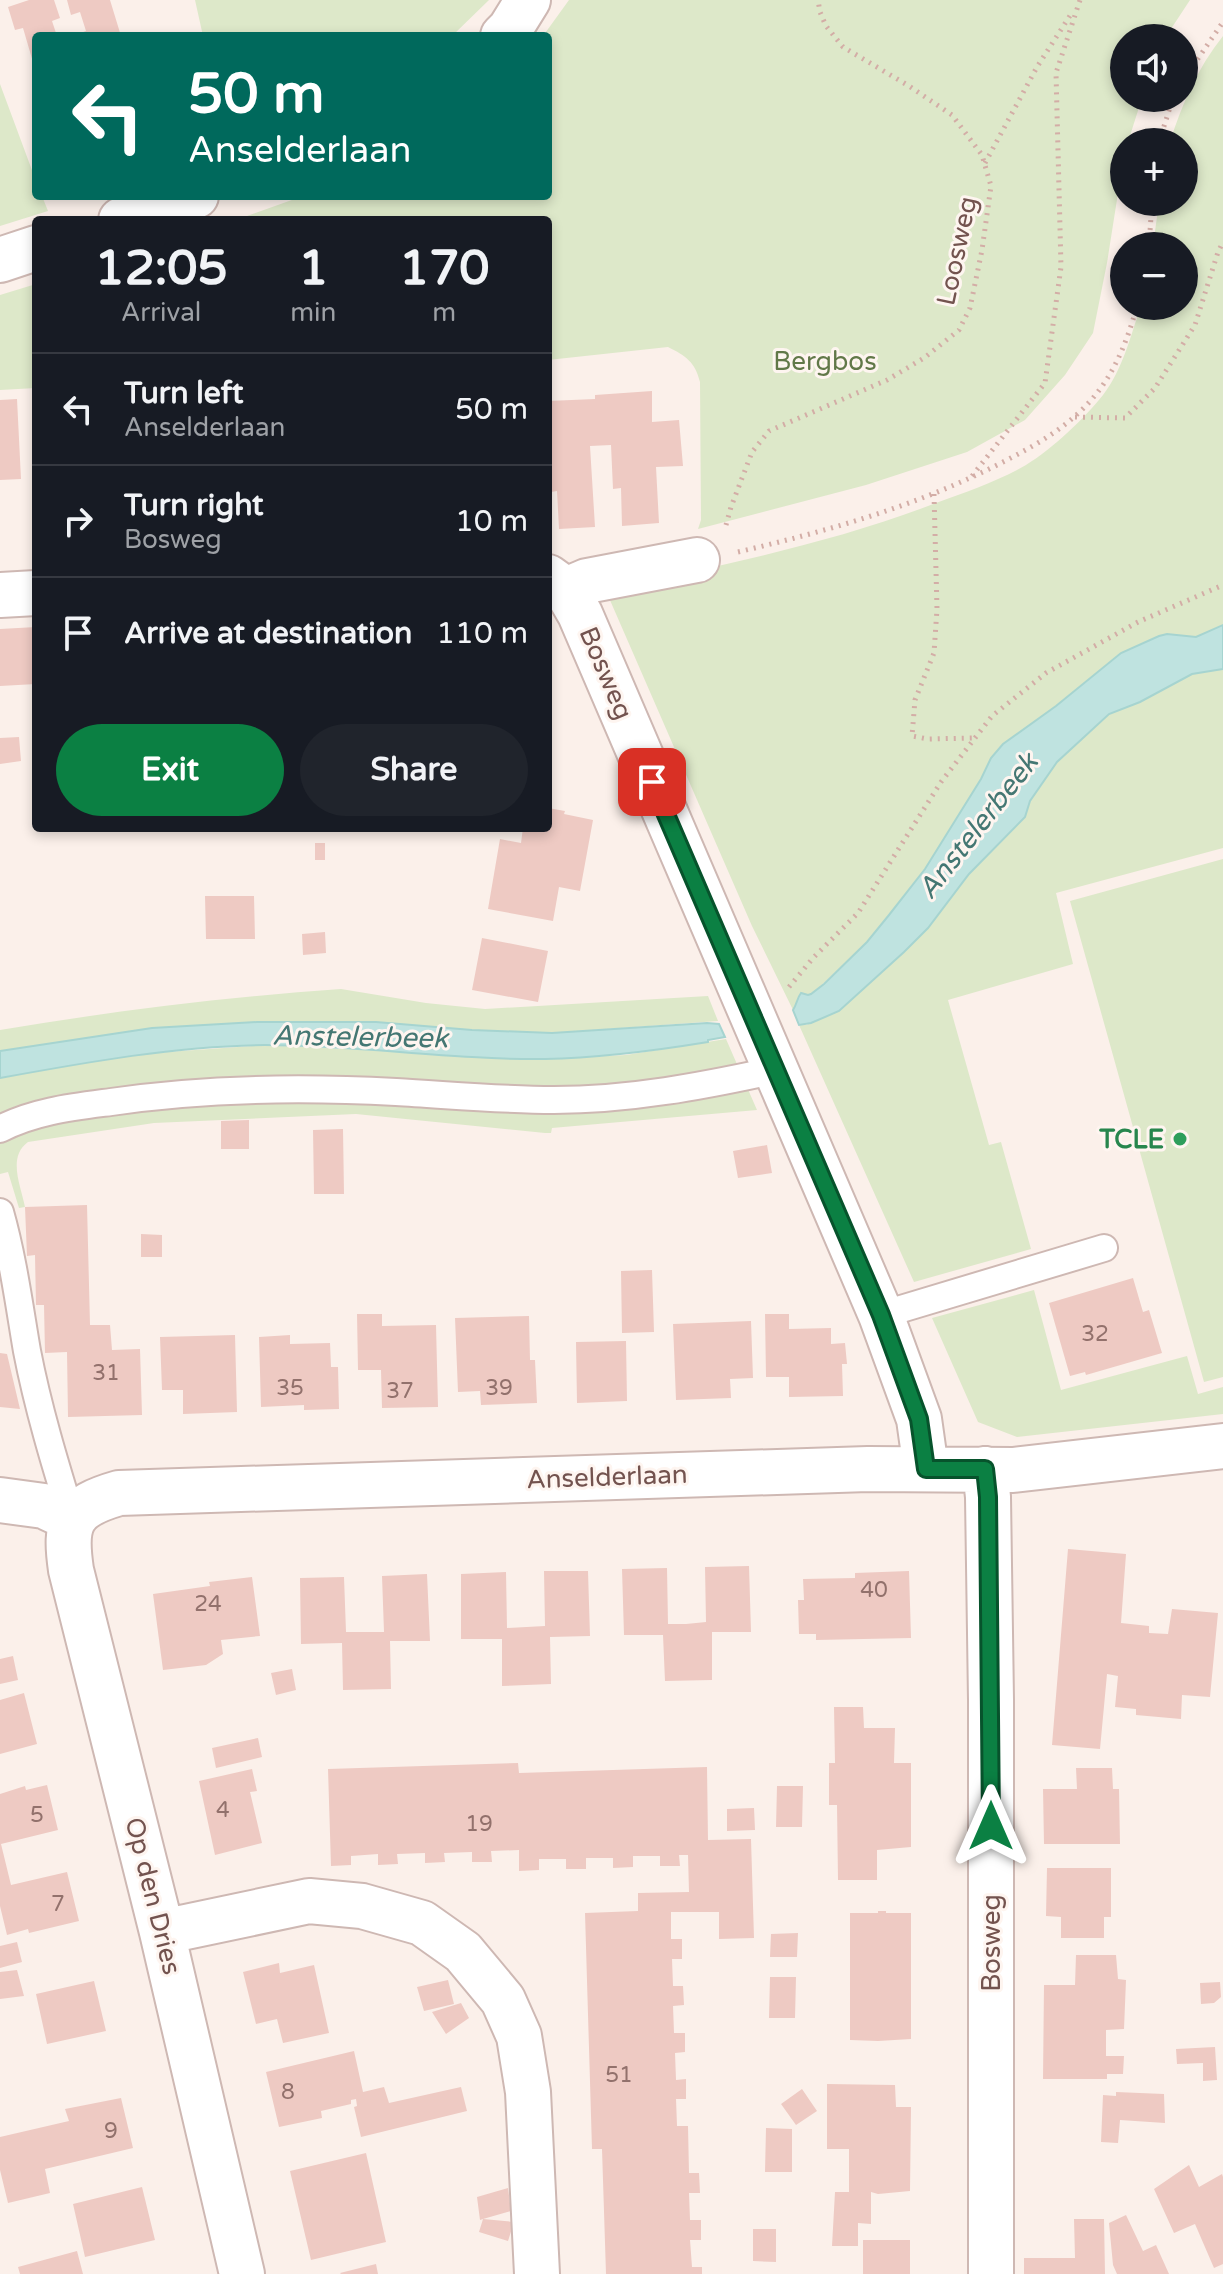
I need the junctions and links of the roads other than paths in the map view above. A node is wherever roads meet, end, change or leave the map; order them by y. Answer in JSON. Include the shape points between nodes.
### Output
{"nodes":[{"id":1,"x":528,"y":0,"type":"edge"},
{"id":2,"x":507,"y":32,"type":"edge"},
{"id":3,"x":184,"y":200,"type":"edge"},
{"id":4,"x":134,"y":216,"type":"edge"},
{"id":5,"x":32,"y":249,"type":"edge"},
{"id":6,"x":0,"y":260,"type":"edge"},
{"id":7,"x":708,"y":558,"type":"road end"},
{"id":8,"x":557,"y":584,"type":"edge"},
{"id":9,"x":32,"y":593,"type":"edge"},
{"id":10,"x":0,"y":595,"type":"edge"},
{"id":11,"x":776,"y":1070,"type":"junction"},
{"id":12,"x":0,"y":1129,"type":"edge"},
{"id":13,"x":0,"y":1212,"type":"edge"},
{"id":14,"x":1104,"y":1248,"type":"dead end"},
{"id":15,"x":881,"y":1315,"type":"junction"},
{"id":16,"x":1223,"y":1446,"type":"edge"},
{"id":17,"x":926,"y":1469,"type":"junction"},
{"id":18,"x":985,"y":1469,"type":"junction"},
{"id":19,"x":0,"y":1500,"type":"edge"},
{"id":20,"x":72,"y":1519,"type":"junction"},
{"id":21,"x":162,"y":1932,"type":"junction"},
{"id":22,"x":242,"y":2274,"type":"edge"},
{"id":23,"x":537,"y":2274,"type":"edge"},
{"id":24,"x":991,"y":2274,"type":"edge"}],
"edges":[{"from":1,"to":2,"type":"street"},
{"from":3,"to":4,"type":"street"},
{"from":5,"to":6,"type":"street"},
{"from":7,"to":8,"type":"street"},
{"from":8,"to":11,"type":"street","name":"Bosweg","via":[[580,614]]},
{"from":9,"to":10,"type":"street"},
{"from":11,"to":12,"type":"lane","via":[[660,1093],[555,1100],[393,1092],[164,1094],[48,1111]]},
{"from":11,"to":15,"type":"street","name":"Bosweg"},
{"from":13,"to":20,"type":"lane","via":[[28,1353]]},
{"from":14,"to":15,"type":"lane"},
{"from":15,"to":17,"type":"street","name":"Bosweg","via":[[919,1419]]},
{"from":16,"to":18,"type":"street","name":"Anselderlaan"},
{"from":17,"to":18,"type":"street","name":"Anselderlaan"},
{"from":17,"to":20,"type":"street","name":"Anselderlaan","via":[[119,1493],[101,1498]]},
{"from":18,"to":24,"type":"street","name":"Bosweg","via":[[991,1700]]},
{"from":19,"to":20,"type":"street","via":[[44,1506]]},
{"from":20,"to":21,"type":"street","name":"Op den Dries","via":[[71,1570]]},
{"from":21,"to":22,"type":"street","name":"Op den Dries"},
{"from":21,"to":23,"type":"street","via":[[309,1901],[362,1906],[422,1923],[463,1952],[503,2000],[519,2036],[528,2092]]}]}
